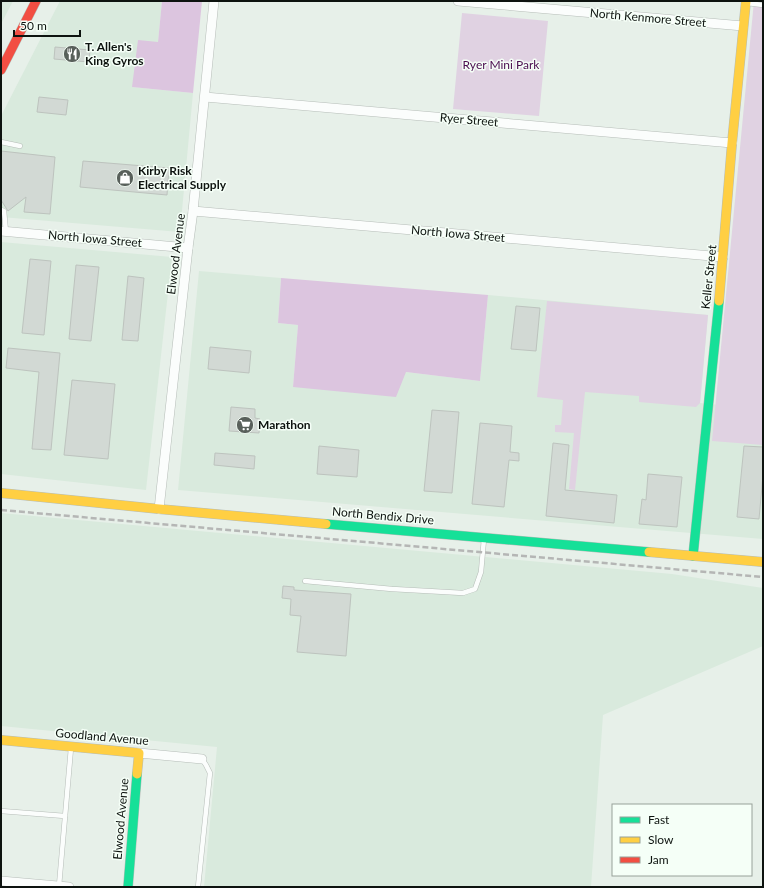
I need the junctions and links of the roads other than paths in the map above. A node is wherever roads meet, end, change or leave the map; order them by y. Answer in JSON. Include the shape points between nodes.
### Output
{"nodes":[{"id":1,"x":36,"y":1,"type":"edge"},
{"id":2,"x":214,"y":1,"type":"edge"},
{"id":3,"x":458,"y":1,"type":"edge"},
{"id":4,"x":472,"y":2,"type":"edge"},
{"id":5,"x":746,"y":2,"type":"edge"},
{"id":6,"x":763,"y":5,"type":"edge"},
{"id":7,"x":743,"y":26,"type":"junction"},
{"id":8,"x":1,"y":70,"type":"edge"},
{"id":9,"x":205,"y":97,"type":"junction"},
{"id":10,"x":1,"y":142,"type":"edge"},
{"id":11,"x":732,"y":143,"type":"junction"},
{"id":12,"x":20,"y":146,"type":"dead end"},
{"id":13,"x":1,"y":210,"type":"edge"},
{"id":14,"x":193,"y":211,"type":"junction"},
{"id":15,"x":4,"y":231,"type":"edge"},
{"id":16,"x":188,"y":248,"type":"junction"},
{"id":17,"x":723,"y":257,"type":"junction"},
{"id":18,"x":1,"y":493,"type":"edge"},
{"id":19,"x":160,"y":509,"type":"junction"},
{"id":20,"x":484,"y":537,"type":"junction"},
{"id":21,"x":693,"y":556,"type":"junction"},
{"id":22,"x":763,"y":562,"type":"edge"},
{"id":23,"x":305,"y":581,"type":"dead end"},
{"id":24,"x":1,"y":740,"type":"edge"},
{"id":25,"x":71,"y":747,"type":"junction"},
{"id":26,"x":139,"y":753,"type":"junction"},
{"id":27,"x":202,"y":759,"type":"joint"},
{"id":28,"x":1,"y":811,"type":"edge"},
{"id":29,"x":65,"y":816,"type":"junction"},
{"id":30,"x":1,"y":881,"type":"edge"},
{"id":31,"x":59,"y":887,"type":"edge"},
{"id":32,"x":69,"y":887,"type":"edge"},
{"id":33,"x":128,"y":887,"type":"edge"},
{"id":34,"x":198,"y":887,"type":"edge"}],
"edges":[{"from":1,"to":8,"type":"street"},
{"from":2,"to":9,"type":"street","name":"Elwood Avenue"},
{"from":3,"to":4,"type":"street","name":"North Kenmore Street"},
{"from":4,"to":7,"type":"street","name":"North Kenmore Street"},
{"from":5,"to":6,"type":"lane"},
{"from":5,"to":7,"type":"street","name":"Keller Street"},
{"from":7,"to":11,"type":"street","name":"Keller Street"},
{"from":9,"to":11,"type":"street","name":"Ryer Street"},
{"from":9,"to":14,"type":"street","name":"Elwood Avenue"},
{"from":10,"to":12,"type":"lane"},
{"from":11,"to":17,"type":"street","name":"Keller Street"},
{"from":13,"to":15,"type":"lane","via":[[4,211]]},
{"from":14,"to":16,"type":"street","name":"Elwood Avenue"},
{"from":14,"to":17,"type":"street","name":"North Iowa Street"},
{"from":15,"to":16,"type":"street","name":"North Iowa Street"},
{"from":16,"to":19,"type":"street","name":"Elwood Avenue"},
{"from":17,"to":21,"type":"street","name":"Keller Street"},
{"from":18,"to":19,"type":"street","name":"North Bendix Drive"},
{"from":19,"to":20,"type":"street","name":"North Bendix Drive"},
{"from":20,"to":21,"type":"street","name":"North Bendix Drive"},
{"from":20,"to":23,"type":"lane","via":[[481,572],[475,589],[463,593]]},
{"from":21,"to":22,"type":"street","name":"North Bendix Drive"},
{"from":24,"to":25,"type":"street","name":"Goodland Avenue"},
{"from":25,"to":26,"type":"street","name":"Goodland Avenue"},
{"from":25,"to":29,"type":"lane"},
{"from":26,"to":27,"type":"street","name":"Goodland Avenue"},
{"from":26,"to":33,"type":"street","name":"Elwood Avenue"},
{"from":27,"to":34,"type":"lane","via":[[210,773]]},
{"from":28,"to":29,"type":"lane"},
{"from":29,"to":31,"type":"lane"},
{"from":30,"to":31,"type":"street"},
{"from":31,"to":32,"type":"street"}]}
